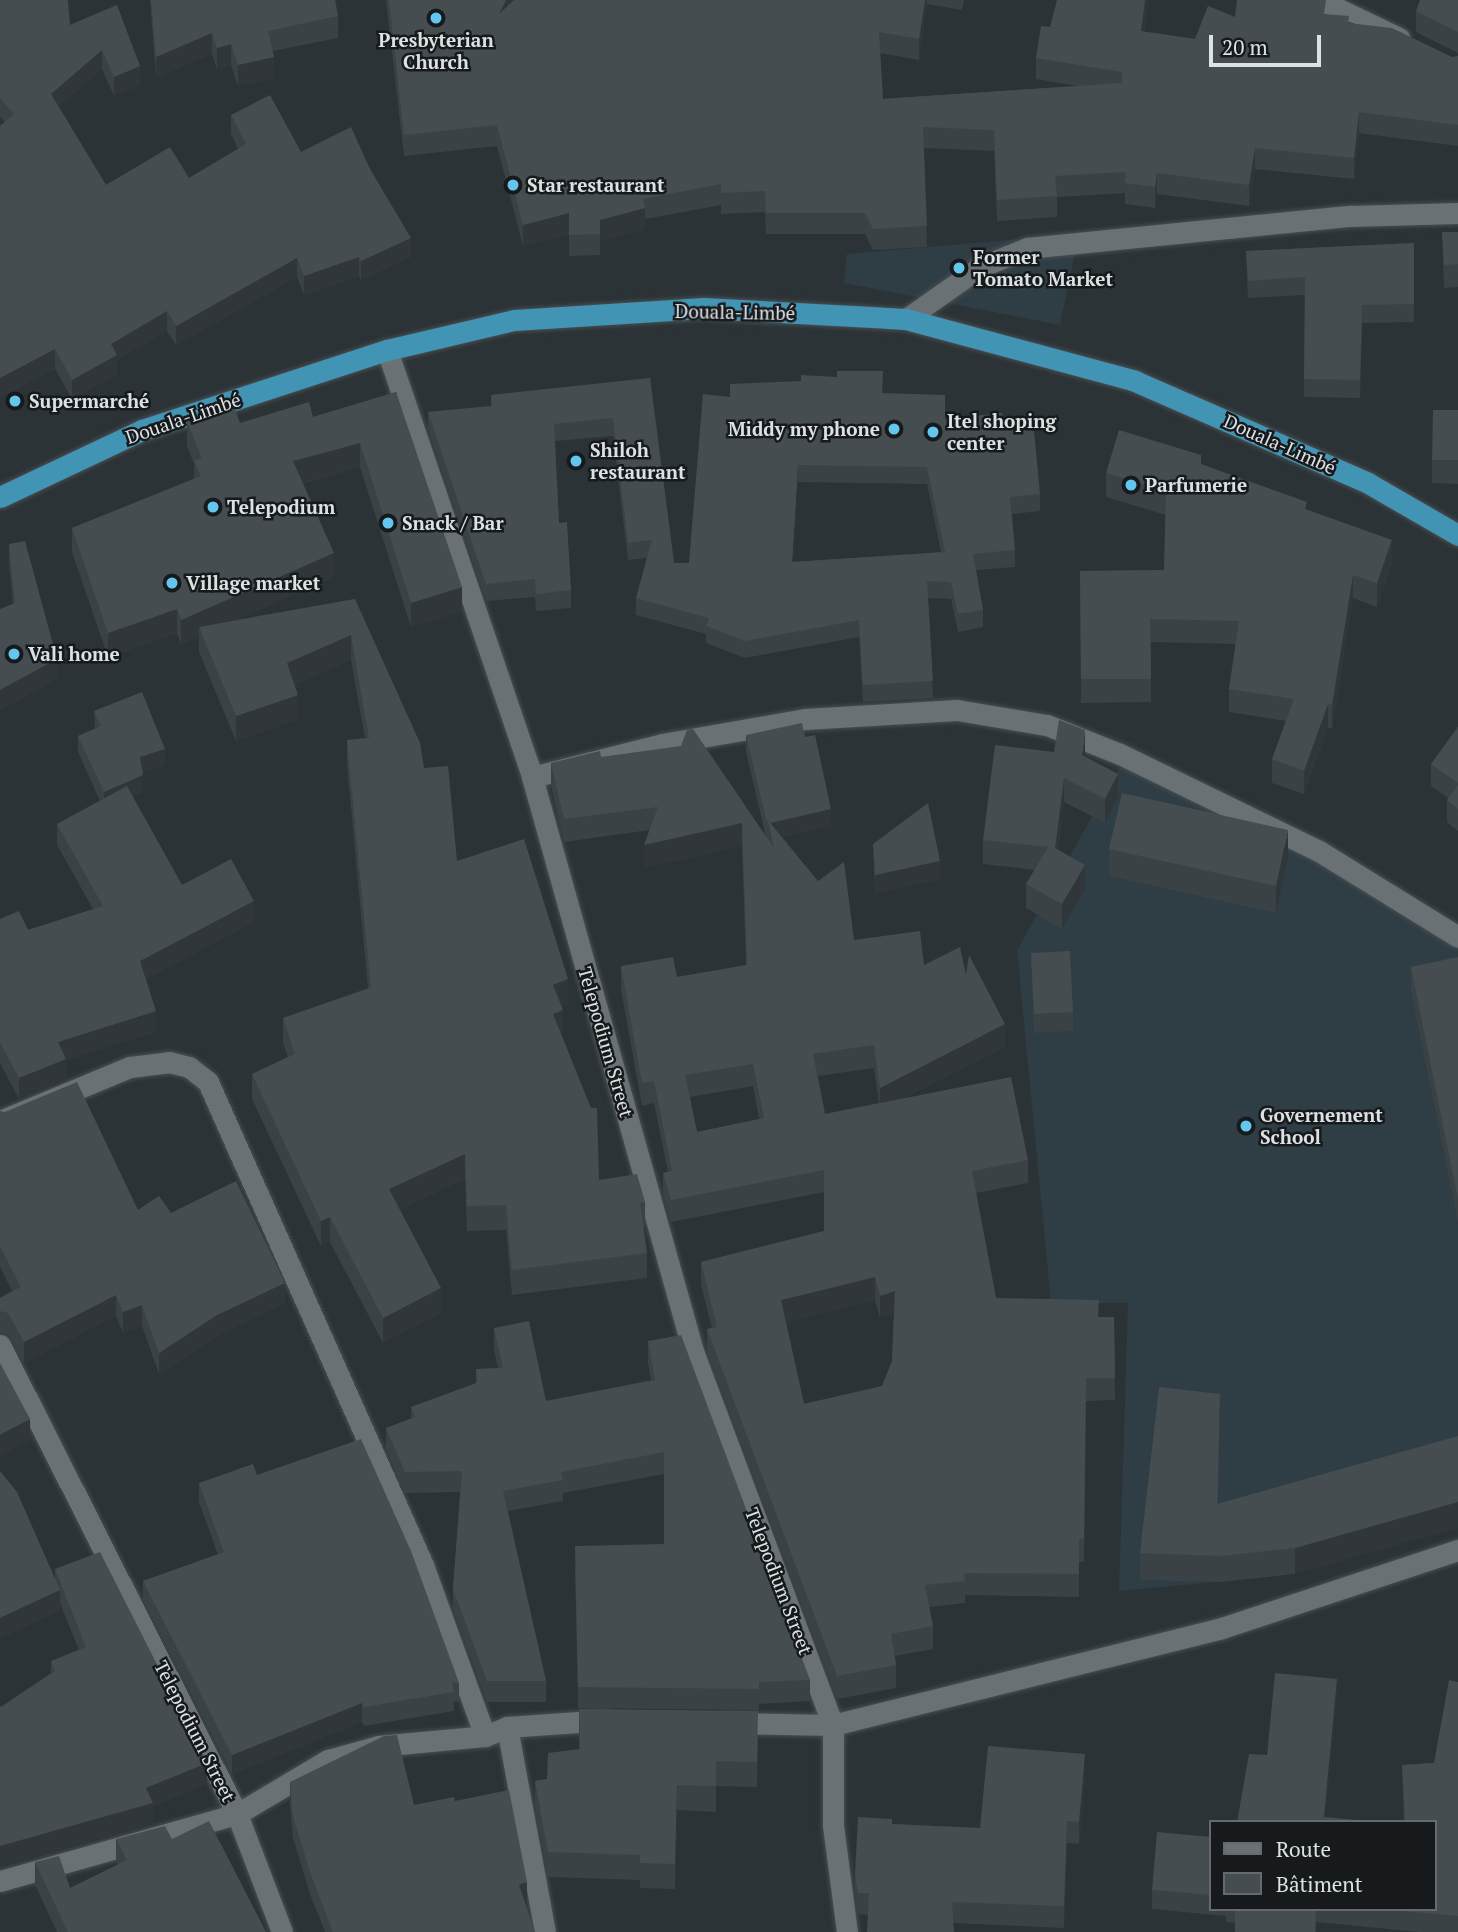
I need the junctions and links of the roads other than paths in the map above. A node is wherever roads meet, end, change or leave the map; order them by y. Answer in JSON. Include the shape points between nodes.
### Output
{"nodes":[{"id":1,"x":1320,"y":0,"type":"edge"},
{"id":2,"x":1420,"y":48,"type":"edge"},
{"id":3,"x":1458,"y":214,"type":"edge"},
{"id":4,"x":906,"y":319,"type":"junction"},
{"id":5,"x":387,"y":349,"type":"junction"},
{"id":6,"x":0,"y":497,"type":"edge"},
{"id":7,"x":1458,"y":535,"type":"edge"},
{"id":8,"x":532,"y":778,"type":"junction"},
{"id":9,"x":1458,"y":937,"type":"edge"},
{"id":10,"x":0,"y":1121,"type":"edge"},
{"id":11,"x":0,"y":1346,"type":"edge"},
{"id":12,"x":1458,"y":1550,"type":"edge"},
{"id":13,"x":625,"y":1720,"type":"edge"},
{"id":14,"x":708,"y":1722,"type":"edge"},
{"id":15,"x":832,"y":1725,"type":"junction"},
{"id":16,"x":507,"y":1727,"type":"junction"},
{"id":17,"x":485,"y":1736,"type":"junction"},
{"id":18,"x":237,"y":1814,"type":"junction"},
{"id":19,"x":0,"y":1881,"type":"edge"},
{"id":20,"x":282,"y":1932,"type":"edge"},
{"id":21,"x":545,"y":1932,"type":"edge"},
{"id":22,"x":847,"y":1932,"type":"edge"}],
"edges":[{"from":1,"to":2,"type":"street"},
{"from":3,"to":4,"type":"street","via":[[1350,216],[1027,248],[980,267]]},
{"from":4,"to":5,"type":"highway","name":"Douala-Limbé","via":[[704,308],[514,320]]},
{"from":4,"to":7,"type":"highway","name":"Douala-Limbé","via":[[1135,381],[1368,483]]},
{"from":5,"to":6,"type":"highway","name":"Douala-Limbé","via":[[142,430]]},
{"from":5,"to":8,"type":"street","name":"Telepodium Street"},
{"from":8,"to":9,"type":"street","via":[[662,744],[805,719],[957,710],[1047,725],[1121,754],[1319,852]]},
{"from":8,"to":15,"type":"street","name":"Telepodium Street","via":[[693,1351]]},
{"from":10,"to":17,"type":"street","via":[[130,1067],[169,1062],[189,1067],[208,1082],[423,1565]]},
{"from":11,"to":18,"type":"street","name":"Telepodium Street"},
{"from":12,"to":15,"type":"street","via":[[1222,1628]]},
{"from":13,"to":16,"type":"street","name":"Telepodium Street"},
{"from":14,"to":15,"type":"street"},
{"from":15,"to":22,"type":"street","name":"Telepodium Street","via":[[833,1825]]},
{"from":16,"to":17,"type":"street","name":"Telepodium Street"},
{"from":16,"to":21,"type":"street"},
{"from":17,"to":18,"type":"street","name":"Telepodium Street","via":[[378,1746],[328,1760]]},
{"from":18,"to":19,"type":"street"},
{"from":18,"to":20,"type":"street"}]}
